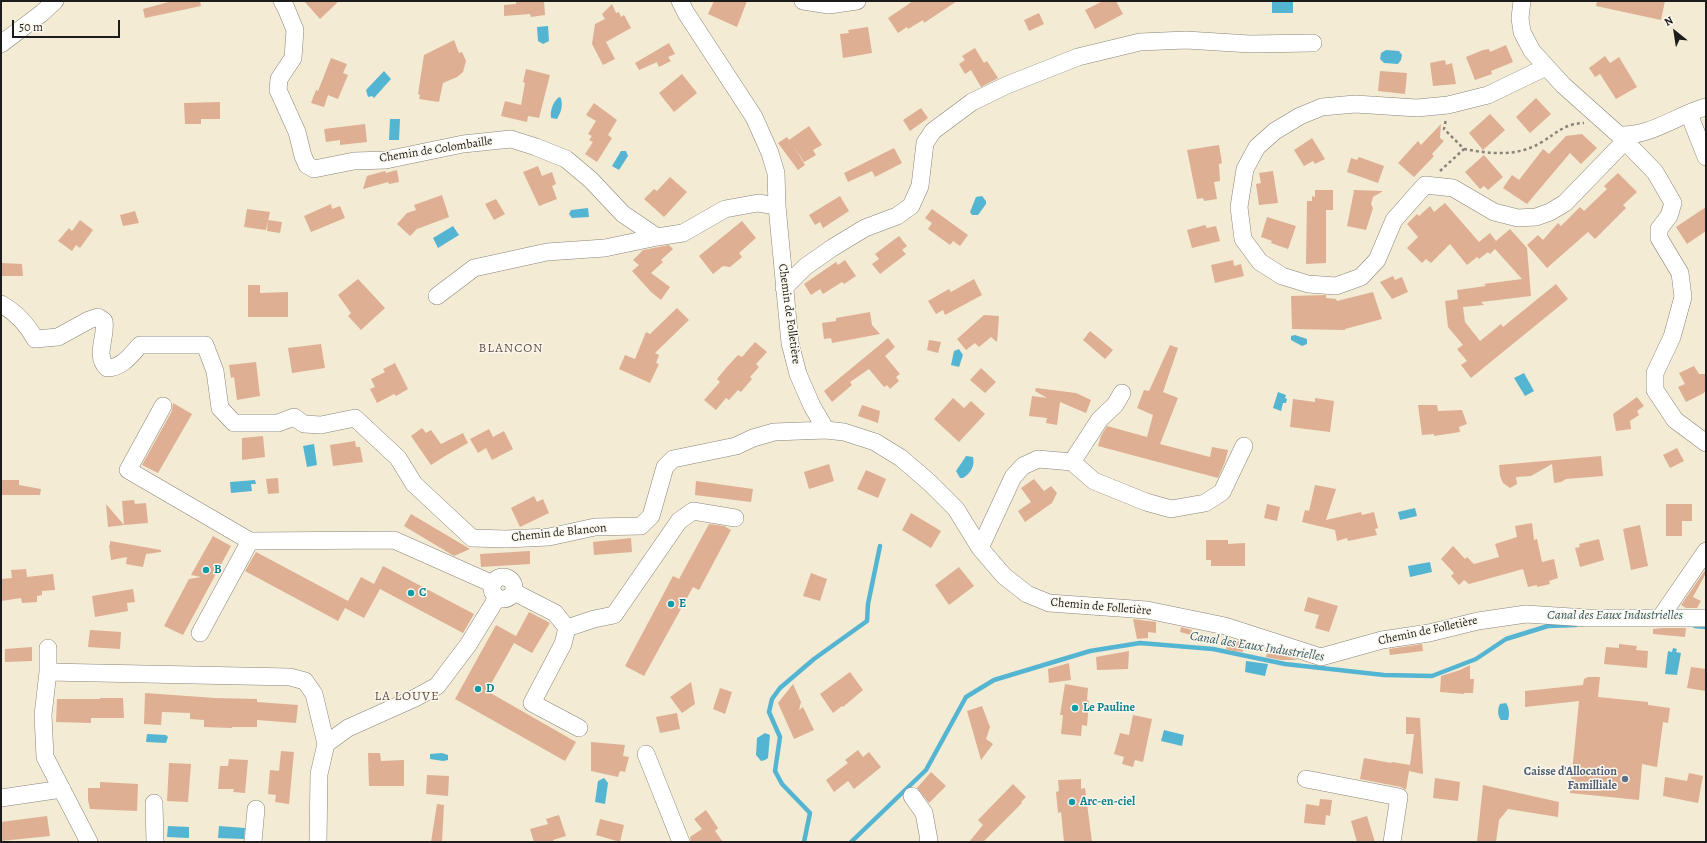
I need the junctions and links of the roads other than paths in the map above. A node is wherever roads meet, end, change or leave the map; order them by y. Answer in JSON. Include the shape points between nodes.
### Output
{"nodes":[{"id":1,"x":55,"y":1,"type":"edge"},
{"id":2,"x":282,"y":1,"type":"edge"},
{"id":3,"x":680,"y":1,"type":"edge"},
{"id":4,"x":802,"y":1,"type":"edge"},
{"id":5,"x":857,"y":1,"type":"edge"},
{"id":6,"x":1522,"y":1,"type":"edge"},
{"id":7,"x":1,"y":44,"type":"edge"},
{"id":8,"x":1313,"y":44,"type":"dead end"},
{"id":9,"x":1546,"y":67,"type":"junction"},
{"id":10,"x":1706,"y":107,"type":"edge"},
{"id":11,"x":1689,"y":114,"type":"junction"},
{"id":12,"x":1617,"y":134,"type":"junction"},
{"id":13,"x":1706,"y":157,"type":"edge"},
{"id":14,"x":777,"y":206,"type":"junction"},
{"id":15,"x":657,"y":237,"type":"junction"},
{"id":16,"x":784,"y":288,"type":"junction"},
{"id":17,"x":437,"y":296,"type":"dead end"},
{"id":18,"x":1,"y":304,"type":"edge"},
{"id":19,"x":1122,"y":393,"type":"dead end"},
{"id":20,"x":163,"y":406,"type":"dead end"},
{"id":21,"x":826,"y":430,"type":"junction"},
{"id":22,"x":1706,"y":443,"type":"edge"},
{"id":23,"x":1244,"y":446,"type":"dead end"},
{"id":24,"x":1072,"y":462,"type":"junction"},
{"id":25,"x":735,"y":518,"type":"dead end"},
{"id":26,"x":250,"y":541,"type":"junction"},
{"id":27,"x":980,"y":548,"type":"junction"},
{"id":28,"x":1706,"y":551,"type":"edge"},
{"id":29,"x":495,"y":591,"type":"junction"},
{"id":30,"x":1660,"y":618,"type":"junction"},
{"id":31,"x":1706,"y":618,"type":"edge"},
{"id":32,"x":567,"y":628,"type":"junction"},
{"id":33,"x":200,"y":633,"type":"dead end"},
{"id":34,"x":48,"y":648,"type":"dead end"},
{"id":35,"x":48,"y":672,"type":"junction"},
{"id":36,"x":579,"y":728,"type":"dead end"},
{"id":37,"x":326,"y":744,"type":"junction"},
{"id":38,"x":646,"y":754,"type":"dead end"},
{"id":39,"x":1306,"y":779,"type":"dead end"},
{"id":40,"x":62,"y":789,"type":"junction"},
{"id":41,"x":912,"y":796,"type":"dead end"},
{"id":42,"x":1,"y":798,"type":"edge"},
{"id":43,"x":154,"y":803,"type":"dead end"},
{"id":44,"x":256,"y":809,"type":"dead end"},
{"id":45,"x":89,"y":842,"type":"edge"},
{"id":46,"x":156,"y":842,"type":"edge"},
{"id":47,"x":253,"y":842,"type":"edge"},
{"id":48,"x":318,"y":842,"type":"edge"},
{"id":49,"x":681,"y":842,"type":"edge"},
{"id":50,"x":928,"y":842,"type":"edge"},
{"id":51,"x":1392,"y":842,"type":"edge"}],
"edges":[{"from":1,"to":7,"type":"street"},
{"from":2,"to":15,"type":"street","name":"Chemin de Colombaille","via":[[295,30],[293,58],[279,79],[278,90],[297,132],[307,165],[314,169],[354,161],[386,160],[462,144],[511,139],[566,159],[591,180],[623,214]]},
{"from":3,"to":14,"type":"street","name":"Chemin de Folletière","via":[[754,117],[776,173]]},
{"from":4,"to":5,"type":"street","via":[[829,5]]},
{"from":6,"to":9,"type":"street","via":[[1522,32],[1532,51]]},
{"from":8,"to":16,"type":"street","via":[[1186,40],[1140,42],[1078,57],[1007,85],[972,102],[933,131],[925,143],[920,186],[911,206],[897,216],[865,228],[832,248],[805,267]]},
{"from":9,"to":12,"type":"street"},
{"from":9,"to":12,"type":"street","via":[[1488,95],[1448,105],[1417,108],[1356,104],[1322,107],[1300,116],[1275,131],[1257,147],[1245,169],[1239,207],[1243,239],[1260,262],[1282,276],[1308,284],[1336,286],[1361,277],[1377,260],[1394,220],[1425,185],[1453,188],[1494,212],[1518,218],[1536,217],[1565,203]]},
{"from":10,"to":11,"type":"street"},
{"from":11,"to":12,"type":"street","via":[[1647,131],[1629,136]]},
{"from":11,"to":13,"type":"street"},
{"from":12,"to":22,"type":"street","via":[[1655,172],[1673,203],[1669,216],[1660,229],[1659,238],[1680,273],[1683,297],[1672,337],[1655,373],[1654,390],[1675,420]]},
{"from":14,"to":15,"type":"street","via":[[758,203],[725,209],[682,233]]},
{"from":14,"to":16,"type":"street","name":"Chemin de Folletière"},
{"from":15,"to":17,"type":"street","via":[[605,248],[547,252],[474,268]]},
{"from":16,"to":21,"type":"street","name":"Chemin de Folletière","via":[[790,343],[798,374]]},
{"from":18,"to":21,"type":"street","name":"Chemin de Blancon","via":[[29,327],[35,339],[58,338],[98,317],[104,321],[100,354],[107,368],[115,368],[140,345],[204,345],[215,371],[220,408],[234,423],[278,423],[294,417],[304,424],[322,425],[356,418],[398,458],[414,484],[472,538],[549,536],[595,527],[641,526],[651,516],[665,467],[673,459],[736,446],[774,432]]},
{"from":19,"to":24,"type":"street","via":[[1100,419]]},
{"from":20,"to":26,"type":"street","via":[[128,470]]},
{"from":21,"to":27,"type":"street","name":"Chemin de Folletière","via":[[844,432],[875,442],[901,458],[956,509]]},
{"from":23,"to":24,"type":"street","via":[[1222,492],[1205,503],[1171,509],[1094,481]]},
{"from":24,"to":27,"type":"street","via":[[1038,459],[1024,466],[1013,477]]},
{"from":25,"to":32,"type":"street","via":[[693,511],[679,521],[614,615]]},
{"from":26,"to":29,"type":"street","via":[[394,540]]},
{"from":26,"to":33,"type":"street"},
{"from":27,"to":30,"type":"street","name":"Chemin de Folletière","via":[[1004,576],[1027,594],[1049,603],[1147,610],[1225,626],[1321,656],[1382,640],[1526,614],[1587,618]]},
{"from":28,"to":30,"type":"street"},
{"from":29,"to":32,"type":"street","via":[[500,599],[508,599],[514,592],[555,613]]},
{"from":29,"to":37,"type":"street","via":[[468,645],[437,686],[348,728]]},
{"from":30,"to":31,"type":"street","name":"Chemin de Folletière"},
{"from":32,"to":36,"type":"street","via":[[562,644],[532,703]]},
{"from":34,"to":35,"type":"street"},
{"from":35,"to":37,"type":"street","via":[[290,677],[305,681],[314,694]]},
{"from":35,"to":40,"type":"street","via":[[43,715],[45,757]]},
{"from":37,"to":48,"type":"street","via":[[319,774]]},
{"from":38,"to":49,"type":"street"},
{"from":39,"to":51,"type":"street","via":[[1399,797]]},
{"from":40,"to":42,"type":"street"},
{"from":40,"to":45,"type":"street"},
{"from":41,"to":50,"type":"street","via":[[924,813]]},
{"from":43,"to":46,"type":"street"},
{"from":44,"to":47,"type":"street"}]}
